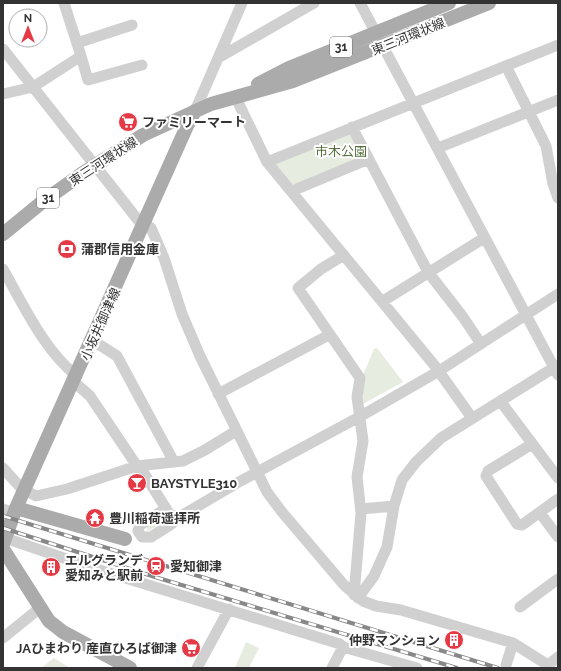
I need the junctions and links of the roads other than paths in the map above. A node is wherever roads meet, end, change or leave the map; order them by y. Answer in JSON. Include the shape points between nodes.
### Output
{"nodes":[{"id":1,"x":64,"y":3,"type":"edge"},
{"id":2,"x":242,"y":3,"type":"edge"},
{"id":3,"x":314,"y":3,"type":"edge"},
{"id":4,"x":360,"y":3,"type":"edge"},
{"id":5,"x":449,"y":3,"type":"edge"},
{"id":6,"x":489,"y":3,"type":"edge"},
{"id":7,"x":132,"y":25,"type":"dead end"},
{"id":8,"x":376,"y":33,"type":"junction"},
{"id":9,"x":76,"y":43,"type":"junction"},
{"id":10,"x":383,"y":45,"type":"junction"},
{"id":11,"x":558,"y":45,"type":"edge"},
{"id":12,"x":3,"y":49,"type":"edge"},
{"id":13,"x":81,"y":56,"type":"junction"},
{"id":14,"x":218,"y":58,"type":"junction"},
{"id":15,"x":142,"y":65,"type":"dead end"},
{"id":16,"x":506,"y":66,"type":"junction"},
{"id":17,"x":33,"y":87,"type":"junction"},
{"id":18,"x":3,"y":94,"type":"edge"},
{"id":19,"x":235,"y":96,"type":"junction"},
{"id":20,"x":558,"y":100,"type":"edge"},
{"id":21,"x":414,"y":103,"type":"junction"},
{"id":22,"x":195,"y":111,"type":"junction"},
{"id":23,"x":529,"y":111,"type":"junction"},
{"id":24,"x":352,"y":127,"type":"junction"},
{"id":25,"x":438,"y":148,"type":"junction"},
{"id":26,"x":368,"y":159,"type":"junction"},
{"id":27,"x":267,"y":162,"type":"junction"},
{"id":28,"x":94,"y":165,"type":"junction"},
{"id":29,"x":292,"y":191,"type":"junction"},
{"id":30,"x":558,"y":198,"type":"edge"},
{"id":31,"x":144,"y":224,"type":"junction"},
{"id":32,"x":3,"y":234,"type":"edge"},
{"id":33,"x":484,"y":238,"type":"junction"},
{"id":34,"x":344,"y":255,"type":"junction"},
{"id":35,"x":3,"y":269,"type":"edge"},
{"id":36,"x":428,"y":272,"type":"junction"},
{"id":37,"x":558,"y":294,"type":"edge"},
{"id":38,"x":383,"y":301,"type":"junction"},
{"id":39,"x":525,"y":315,"type":"junction"},
{"id":40,"x":329,"y":335,"type":"junction"},
{"id":41,"x":92,"y":340,"type":"junction"},
{"id":42,"x":481,"y":344,"type":"junction"},
{"id":43,"x":557,"y":370,"type":"edge"},
{"id":44,"x":439,"y":371,"type":"junction"},
{"id":45,"x":75,"y":379,"type":"junction"},
{"id":46,"x":218,"y":394,"type":"junction"},
{"id":47,"x":501,"y":402,"type":"junction"},
{"id":48,"x":361,"y":416,"type":"junction"},
{"id":49,"x":472,"y":418,"type":"junction"},
{"id":50,"x":236,"y":430,"type":"junction"},
{"id":51,"x":532,"y":444,"type":"junction"},
{"id":52,"x":174,"y":462,"type":"junction"},
{"id":53,"x":137,"y":466,"type":"junction"},
{"id":54,"x":3,"y":468,"type":"edge"},
{"id":55,"x":257,"y":472,"type":"junction"},
{"id":56,"x":558,"y":478,"type":"edge"},
{"id":57,"x":24,"y":492,"type":"junction"},
{"id":58,"x":558,"y":499,"type":"edge"},
{"id":59,"x":394,"y":506,"type":"junction"},
{"id":60,"x":360,"y":509,"type":"junction"},
{"id":61,"x":11,"y":510,"type":"edge"},
{"id":62,"x":540,"y":513,"type":"junction"},
{"id":63,"x":169,"y":515,"type":"junction"},
{"id":64,"x":138,"y":528,"type":"junction"},
{"id":65,"x":558,"y":537,"type":"edge"},
{"id":66,"x":148,"y":538,"type":"junction"},
{"id":67,"x":129,"y":539,"type":"junction"},
{"id":68,"x":4,"y":544,"type":"edge"},
{"id":69,"x":558,"y":579,"type":"edge"},
{"id":70,"x":356,"y":596,"type":"junction"},
{"id":71,"x":520,"y":606,"type":"dead end"},
{"id":72,"x":41,"y":607,"type":"junction"},
{"id":73,"x":229,"y":610,"type":"junction"},
{"id":74,"x":3,"y":638,"type":"edge"},
{"id":75,"x":512,"y":643,"type":"junction"},
{"id":76,"x":343,"y":647,"type":"junction"},
{"id":77,"x":558,"y":657,"type":"edge"},
{"id":78,"x":506,"y":665,"type":"dead end"},
{"id":79,"x":126,"y":667,"type":"edge"},
{"id":80,"x":197,"y":668,"type":"edge"},
{"id":81,"x":332,"y":668,"type":"edge"},
{"id":82,"x":417,"y":668,"type":"edge"}],
"edges":[{"from":1,"to":9,"type":"street"},
{"from":2,"to":14,"type":"street"},
{"from":3,"to":14,"type":"street"},
{"from":4,"to":8,"type":"street"},
{"from":5,"to":8,"type":"main road","name":"東三河環状線","number":"31"},
{"from":6,"to":10,"type":"main road","name":"東三河環状線","number":"31"},
{"from":7,"to":9,"type":"street"},
{"from":8,"to":10,"type":"street"},
{"from":8,"to":19,"type":"main road","name":"東三河環状線","number":"31","via":[[289,68]]},
{"from":9,"to":13,"type":"street"},
{"from":10,"to":19,"type":"main road","name":"東三河環状線","number":"31","via":[[293,81]]},
{"from":10,"to":21,"type":"street"},
{"from":11,"to":16,"type":"street"},
{"from":12,"to":17,"type":"street"},
{"from":13,"to":15,"type":"street","via":[[88,80]]},
{"from":13,"to":17,"type":"street"},
{"from":14,"to":22,"type":"street"},
{"from":16,"to":21,"type":"street"},
{"from":16,"to":23,"type":"street"},
{"from":17,"to":18,"type":"street"},
{"from":17,"to":28,"type":"street"},
{"from":19,"to":22,"type":"main road","name":"東三河環状線","number":"31"},
{"from":19,"to":27,"type":"street"},
{"from":20,"to":23,"type":"street"},
{"from":21,"to":24,"type":"street"},
{"from":21,"to":25,"type":"street"},
{"from":22,"to":28,"type":"main road","name":"東三河環状線","number":"31","via":[[143,135]]},
{"from":22,"to":31,"type":"main road","name":"小坂井御津線"},
{"from":23,"to":25,"type":"street"},
{"from":23,"to":30,"type":"street","via":[[546,146]]},
{"from":24,"to":26,"type":"street"},
{"from":24,"to":27,"type":"street"},
{"from":25,"to":33,"type":"street"},
{"from":26,"to":29,"type":"street"},
{"from":26,"to":36,"type":"street"},
{"from":27,"to":29,"type":"street"},
{"from":28,"to":31,"type":"street"},
{"from":28,"to":32,"type":"main road","name":"東三河環状線","number":"31"},
{"from":29,"to":34,"type":"street"},
{"from":31,"to":41,"type":"main road","name":"小坂井御津線"},
{"from":31,"to":46,"type":"street","via":[[151,228],[164,258],[182,314]]},
{"from":33,"to":36,"type":"street"},
{"from":33,"to":39,"type":"street"},
{"from":34,"to":38,"type":"street"},
{"from":34,"to":40,"type":"street","via":[[321,269],[298,288]]},
{"from":35,"to":45,"type":"street","via":[[51,349]]},
{"from":36,"to":38,"type":"street"},
{"from":36,"to":42,"type":"street"},
{"from":37,"to":39,"type":"street"},
{"from":38,"to":44,"type":"street"},
{"from":39,"to":42,"type":"street"},
{"from":39,"to":43,"type":"street"},
{"from":40,"to":46,"type":"street"},
{"from":40,"to":48,"type":"street","via":[[360,378],[357,397]]},
{"from":41,"to":45,"type":"main road","name":"小坂井御津線"},
{"from":41,"to":52,"type":"street","via":[[117,356]]},
{"from":42,"to":44,"type":"street"},
{"from":43,"to":47,"type":"street"},
{"from":44,"to":48,"type":"street"},
{"from":44,"to":49,"type":"street"},
{"from":45,"to":53,"type":"street","via":[[90,396]]},
{"from":45,"to":57,"type":"main road","name":"小坂井御津線"},
{"from":46,"to":50,"type":"street"},
{"from":47,"to":49,"type":"street"},
{"from":47,"to":51,"type":"street"},
{"from":48,"to":55,"type":"street"},
{"from":48,"to":60,"type":"street","via":[[363,441],[357,477]]},
{"from":49,"to":59,"type":"street","via":[[424,451],[402,480]]},
{"from":50,"to":52,"type":"street","via":[[205,450],[183,461]]},
{"from":50,"to":55,"type":"street"},
{"from":51,"to":56,"type":"street"},
{"from":51,"to":62,"type":"street","via":[[488,471],[486,476],[517,524],[522,525]]},
{"from":52,"to":53,"type":"street"},
{"from":53,"to":57,"type":"street","via":[[67,490],[36,496]]},
{"from":53,"to":63,"type":"street"},
{"from":54,"to":57,"type":"street"},
{"from":55,"to":63,"type":"street"},
{"from":55,"to":70,"type":"street","via":[[267,492],[282,512]]},
{"from":57,"to":61,"type":"main road","name":"小坂井御津線"},
{"from":58,"to":62,"type":"street"},
{"from":59,"to":60,"type":"street"},
{"from":59,"to":70,"type":"street","via":[[387,547],[374,576]]},
{"from":60,"to":70,"type":"street"},
{"from":61,"to":67,"type":"main road"},
{"from":61,"to":68,"type":"main road","name":"小坂井御津線"},
{"from":62,"to":65,"type":"street"},
{"from":63,"to":64,"type":"street","via":[[142,522]]},
{"from":63,"to":66,"type":"street"},
{"from":64,"to":66,"type":"street","via":[[140,534]]},
{"from":64,"to":67,"type":"street"},
{"from":66,"to":67,"type":"street"},
{"from":68,"to":72,"type":"main road"},
{"from":68,"to":73,"type":"street"},
{"from":69,"to":71,"type":"street"},
{"from":70,"to":75,"type":"street","via":[[376,606],[400,610]]},
{"from":72,"to":74,"type":"street"},
{"from":72,"to":79,"type":"main road","via":[[49,621],[62,632]]},
{"from":73,"to":76,"type":"street"},
{"from":73,"to":80,"type":"street"},
{"from":75,"to":77,"type":"street","via":[[548,665]]},
{"from":75,"to":78,"type":"street"},
{"from":76,"to":81,"type":"street"},
{"from":76,"to":82,"type":"street"}]}
